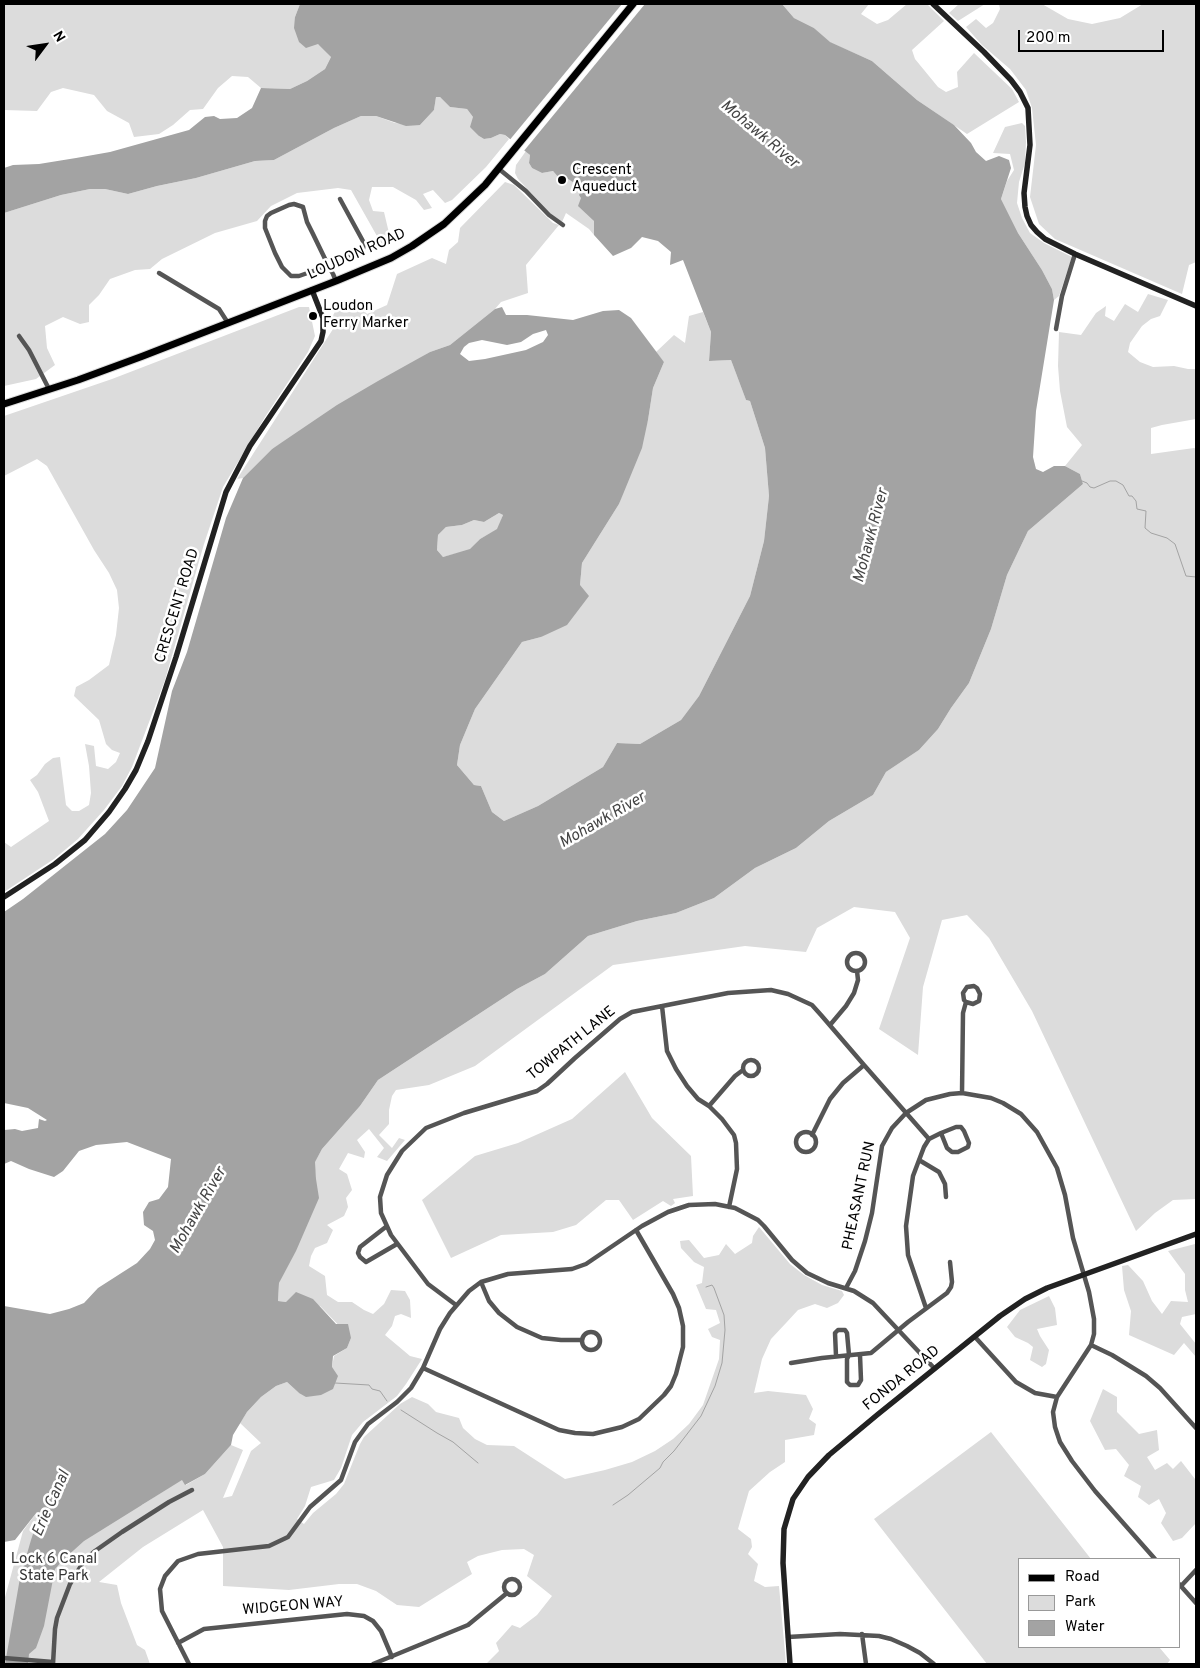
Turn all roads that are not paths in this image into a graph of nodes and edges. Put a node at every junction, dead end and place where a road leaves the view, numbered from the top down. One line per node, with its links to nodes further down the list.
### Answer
1 (633, 4): 3 (main road, LOUDON ROAD)
2 (933, 4): 6 (street)
3 (499, 169): 5 (street); 9 (main road, LOUDON ROAD)
4 (340, 199): 7 (street)
5 (563, 225)
6 (1075, 254): 11 (street); 13 (street)
7 (328, 265): 7 (street); 9 (street)
8 (159, 273): 12 (street)
9 (336, 281): 10 (main road, LOUDON ROAD)
10 (312, 290): 12 (main road, LOUDON ROAD); 17 (street, CRESCENT ROAD)
11 (1196, 306)
12 (228, 323): 15 (main road, LOUDON ROAD)
13 (1056, 329)
14 (19, 336): 15 (street)
15 (49, 389): 16 (main road, LOUDON ROAD)
16 (4, 404)
17 (4, 898)
18 (857, 970): 18 (street); 21 (street)
19 (966, 1002): 19 (street); 24 (street)
20 (662, 1006): 21 (street, TOWPATH LANE); 25 (street); 33 (street, TOWPATH LANE)
21 (830, 1025): 22 (street, TOWPATH LANE)
22 (864, 1065): 26 (street, TOWPATH LANE); 28 (street)
23 (743, 1070): 25 (street)
24 (962, 1093): 26 (street, PHEASANT RUN); 38 (street, PHEASANT RUN)
25 (708, 1106): 32 (street)
26 (906, 1113): 29 (street, TOWPATH LANE); 40 (street, PHEASANT RUN)
27 (941, 1133): 27 (street); 29 (street)
28 (812, 1135): 28 (street)
29 (929, 1139): 30 (street)
30 (919, 1160): 31 (street); 42 (street)
31 (946, 1197)
32 (729, 1207): 34 (street); 40 (street)
33 (387, 1226): 36 (street, TOWPATH LANE); 36 (street)
34 (636, 1230): 39 (street); 51 (street)
35 (1196, 1234): 38 (street, FONDA ROAD)
36 (397, 1244): 41 (street, TOWPATH LANE)
37 (950, 1262): 42 (street)
38 (1083, 1275): 44 (street, FONDA ROAD); 46 (street, PHEASANT RUN)
39 (481, 1282): 41 (street); 45 (street)
40 (846, 1288): 43 (street)
41 (456, 1305): 51 (street)
42 (926, 1308): 43 (street)
43 (900, 1330): 48 (street); 52 (street)
44 (975, 1336): 52 (street, FONDA ROAD); 53 (street)
45 (582, 1340): 45 (street)
46 (1091, 1345): 53 (street); 54 (street)
47 (849, 1355): 48 (street); 48 (street); 49 (street); 49 (street)
48 (860, 1355)
49 (836, 1356): 50 (street)
50 (791, 1363)
51 (422, 1368): 63 (street)
52 (934, 1368): 62 (street, FONDA ROAD)
53 (1057, 1397): 56 (street)
54 (1196, 1428)
55 (192, 1490): 66 (street)
56 (1154, 1558)
57 (1196, 1570): 58 (street)
58 (1180, 1585): 60 (street)
59 (507, 1593): 64 (street)
60 (1196, 1603)
61 (862, 1634): 62 (street); 70 (street); 71 (street)
62 (788, 1637): 69 (street, FONDA ROAD)
63 (178, 1643): 64 (street, WIDGEON WAY); 67 (street)
64 (392, 1657): 68 (street)
65 (4, 1658): 66 (street)
66 (53, 1663)
67 (189, 1664)
68 (373, 1664)
69 (790, 1664)
70 (866, 1664)
71 (934, 1664)

